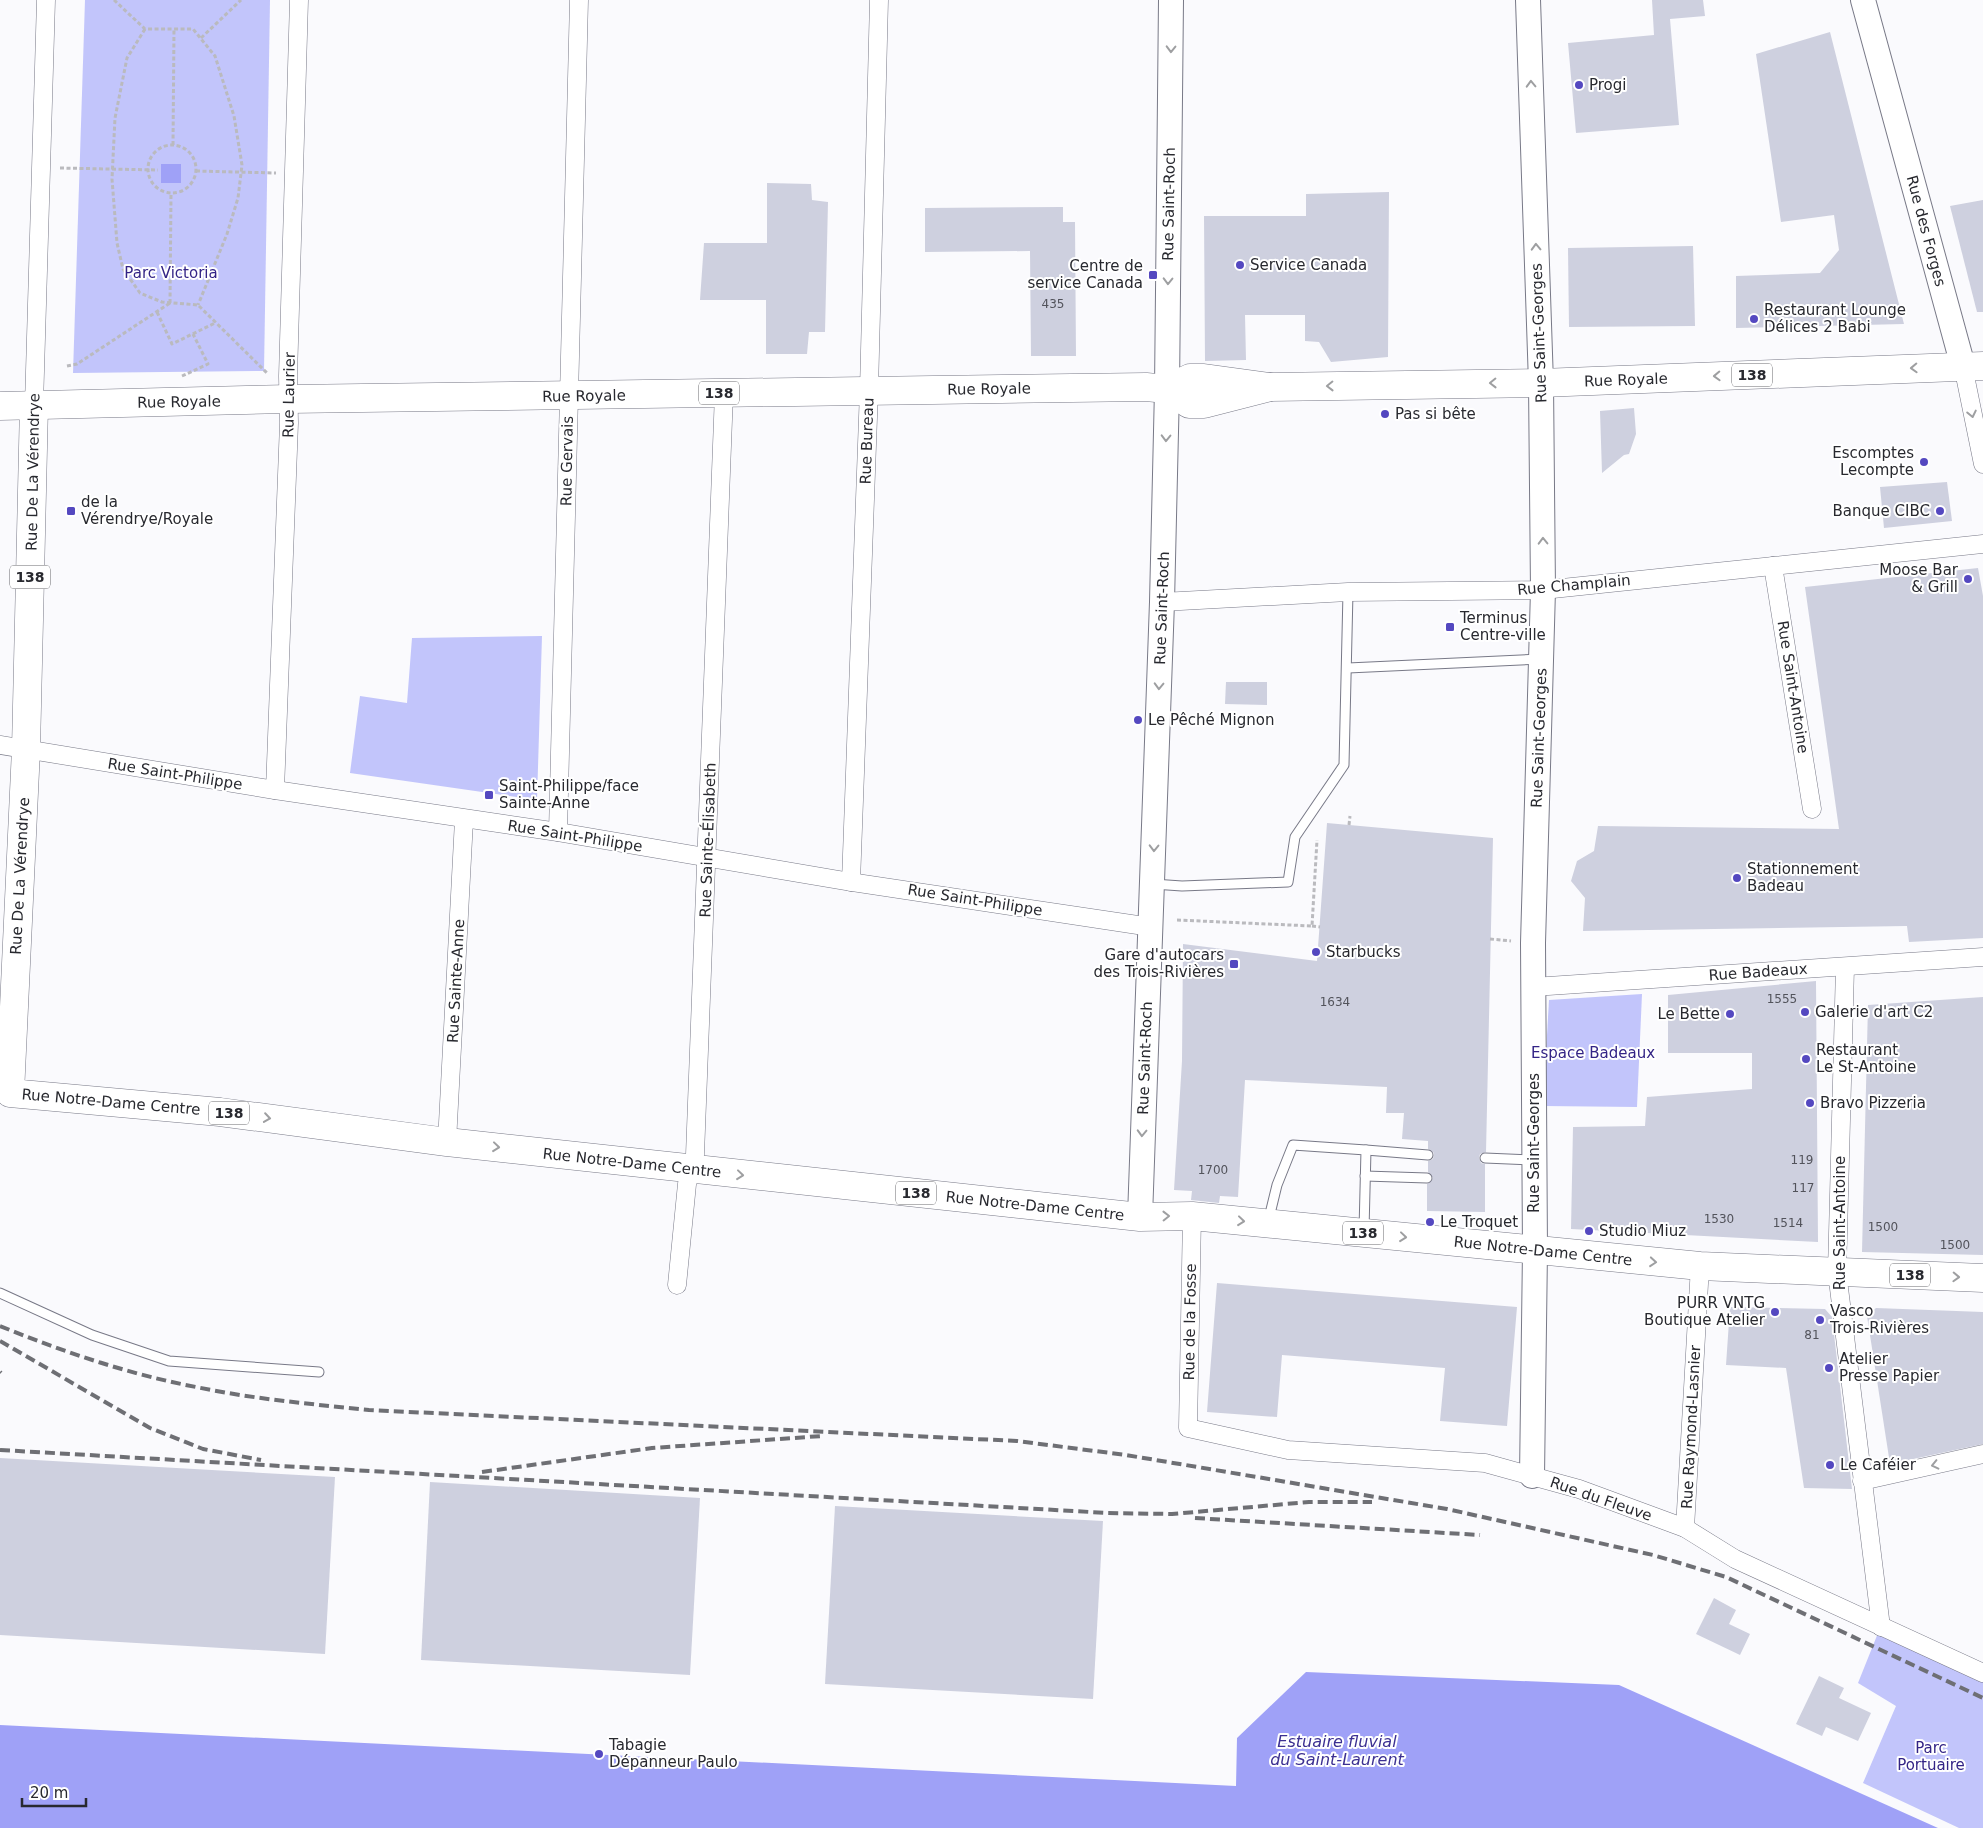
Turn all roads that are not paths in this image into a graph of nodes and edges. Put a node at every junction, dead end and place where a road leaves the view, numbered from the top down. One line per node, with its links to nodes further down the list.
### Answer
1 (46, 0): 15 (street, Rue De La Vérendrye)
2 (299, 0): 14 (street, Rue Laurier)
3 (580, 0): 13 (street, Rue Gervais)
4 (879, 0): 11 (street, Rue Bureau)
5 (1171, 0): 10 (street, Rue Saint-Roch, one-way to 10)
6 (1528, 0): 9 (street, Rue Saint-Georges, one-way to 6)
7 (1863, 0): 8 (street, Rue des Forges)
8 (1973, 366): 9 (main road, Rue Royale / 138, one-way to 9); 17 (street, Rue des Forges, one-way to 17)
9 (1541, 383): 10 (main road, Rue Royale / 138, one-way to 10); 20 (street, Rue Saint-Georges, one-way to 9)
10 (1168, 389): 11 (main road, Rue Royale / 138); 22 (street, Rue Saint-Roch, one-way to 22)
11 (869, 390): 12 (main road, Rue Royale / 138); 31 (street, Rue Bureau)
12 (724, 393): 13 (main road, Rue Royale / 138); 30 (street, Rue Sainte-Élisabeth)
13 (569, 396): 14 (main road, Rue Royale / 138); 29 (street, Rue Gervais)
14 (289, 399): 15 (main road, Rue Royale / 138); 26 (street, Rue Laurier)
15 (34, 405): 16 (main road, Rue Royale / 138); 25 (main road, Rue De La Vérendrye / 138)
16 (0, 406)
17 (1983, 464)
18 (1983, 544): 19 (street, Rue Champlain)
19 (1773, 566): 20 (street, Rue Champlain); 27 (street, Rue Saint-Antoine)
20 (1543, 590): 21 (street, Rue Champlain); 23 (street, Rue Saint-Georges)
21 (1348, 592): 22 (street, Rue Champlain); 24 (lane)
22 (1162, 602): 32 (street, Rue Saint-Roch, one-way to 32)
23 (1541, 659): 24 (lane); 36 (street, Rue Saint-Georges)
24 (1348, 668): 32 (lane)
25 (13, 747): 26 (street, Rue Saint-Philippe); 37 (main road, Rue De La Vérendrye / 138)
26 (275, 790): 28 (street, Rue Saint-Philippe)
27 (1812, 809)
28 (464, 820): 29 (street, Rue Saint-Philippe); 38 (street, Rue Sainte-Anne)
29 (558, 832): 30 (street, Rue Saint-Philippe)
30 (708, 858): 31 (street, Rue Saint-Philippe); 43 (street, Rue Sainte-Élisabeth)
31 (851, 882): 33 (street, Rue Saint-Philippe)
32 (1153, 884): 33 (street, Rue Saint-Roch)
33 (1151, 927): 47 (street, Rue Saint-Roch, one-way to 47)
34 (1983, 957): 35 (street, Rue Badeaux)
35 (1845, 967): 36 (street, Rue Badeaux); 52 (street, Rue Saint-Antoine)
36 (1533, 987): 42 (street, Rue Saint-Georges)
37 (5, 1093): 38 (main road, Rue Notre-Dame Centre / 138, one-way to 38)
38 (447, 1142): 43 (main road, Rue Notre-Dame Centre, one-way to 43)
39 (1366, 1150): 40 (lane); 44 (lane); 48 (lane)
40 (1428, 1155)
41 (1486, 1158): 42 (lane)
42 (1534, 1160): 50 (street, Rue Saint-Georges)
43 (692, 1170): 47 (main road, Rue Notre-Dame Centre / 138, one-way to 47); 54 (street, Rue Sainte-Élisabeth)
44 (1365, 1176): 45 (lane); 49 (lane)
45 (1428, 1178)
46 (1192, 1216): 47 (main road, Rue Notre-Dame Centre / 138, one-way to 46); 48 (main road, Rue Notre-Dame Centre / 138, one-way to 48); 57 (street, Rue de la Fosse)
47 (1140, 1217)
48 (1268, 1223): 49 (main road, Rue Notre-Dame Centre / 138)
49 (1364, 1233): 50 (main road, Rue Notre-Dame Centre / 138, one-way to 50)
50 (1535, 1250): 51 (main road, Rue Notre-Dame Centre / 138, one-way to 51); 59 (street, Rue Saint-Georges)
51 (1700, 1266): 52 (main road, Rue Notre-Dame Centre / 138); 61 (street, Rue Raymond-Lasnier)
52 (1837, 1272): 53 (main road, Rue Notre-Dame Centre / 138, one-way to 53); 60 (street, Rue Saint-Antoine)
53 (1983, 1278)
54 (677, 1285)
55 (0, 1293): 56 (lane)
56 (318, 1372)
57 (1188, 1428): 59 (street, Rue du Fleuve)
58 (1983, 1454): 60 (street, one-way to 60)
59 (1532, 1476): 61 (street, Rue du Fleuve)
60 (1862, 1481): 62 (street, Rue Saint-Antoine)
61 (1685, 1528): 62 (street, Rue du Fleuve)
62 (1881, 1627): 63 (street, Rue du Fleuve)
63 (1983, 1673)

